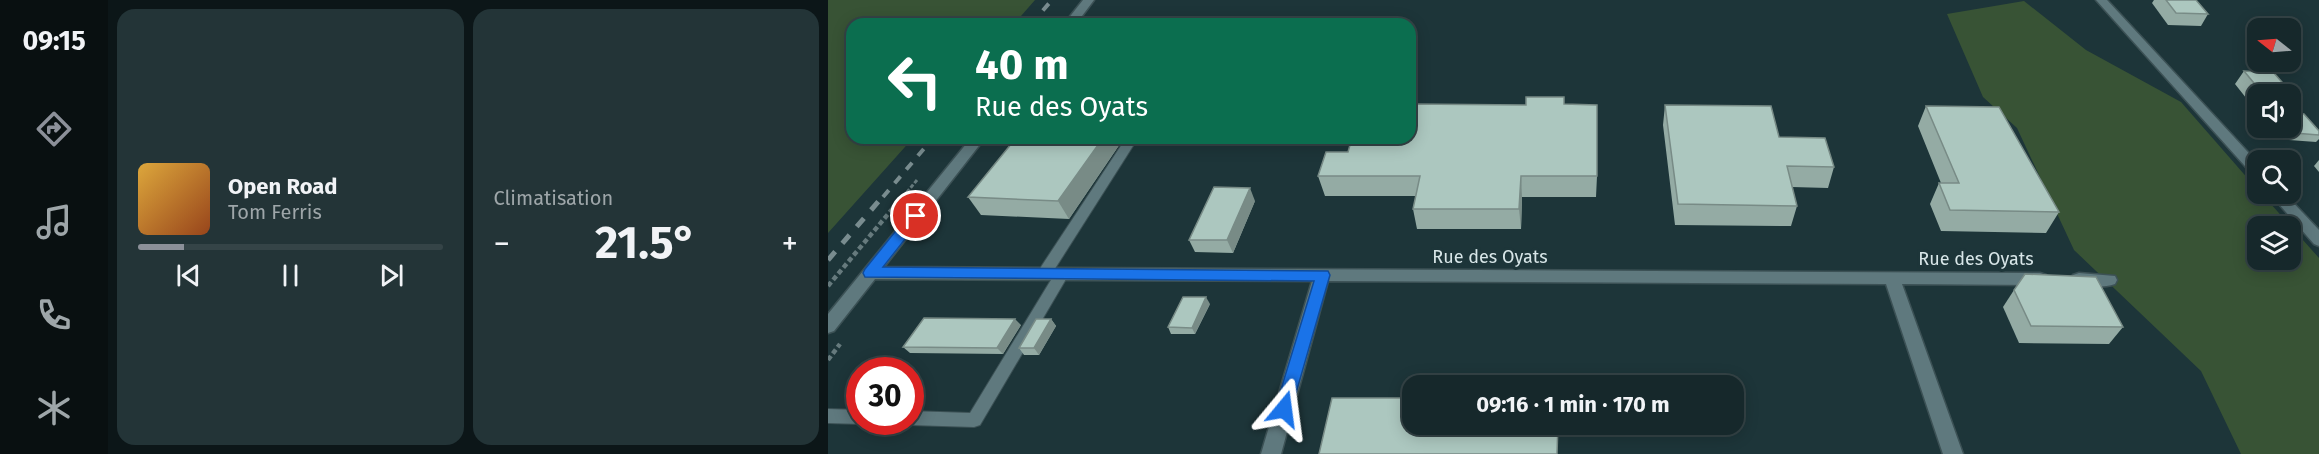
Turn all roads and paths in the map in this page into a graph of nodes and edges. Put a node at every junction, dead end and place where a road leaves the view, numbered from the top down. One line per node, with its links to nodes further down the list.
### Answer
1 (1089, 0): 3 (street)
2 (2101, 0): 6 (street)
3 (1075, 18)
4 (973, 144): 10 (street)
5 (1128, 144): 11 (lane)
6 (2247, 160)
7 (923, 172): 16 (path)
8 (2286, 204): 9 (street)
9 (2319, 240)
10 (870, 273): 11 (street, Rue des Oyats); 17 (street)
11 (1044, 274): 12 (street, Rue des Oyats)
12 (1062, 274): 13 (street, Rue des Oyats); 20 (lane)
13 (1322, 275): 14 (street, Rue des Oyats); 21 (street)
14 (1892, 278): 15 (street, Rue des Oyats); 22 (street)
15 (2109, 280)
16 (828, 286)
17 (828, 326)
18 (828, 416): 19 (lane)
19 (846, 417)
20 (924, 418)
21 (1271, 454)
22 (1953, 454)

